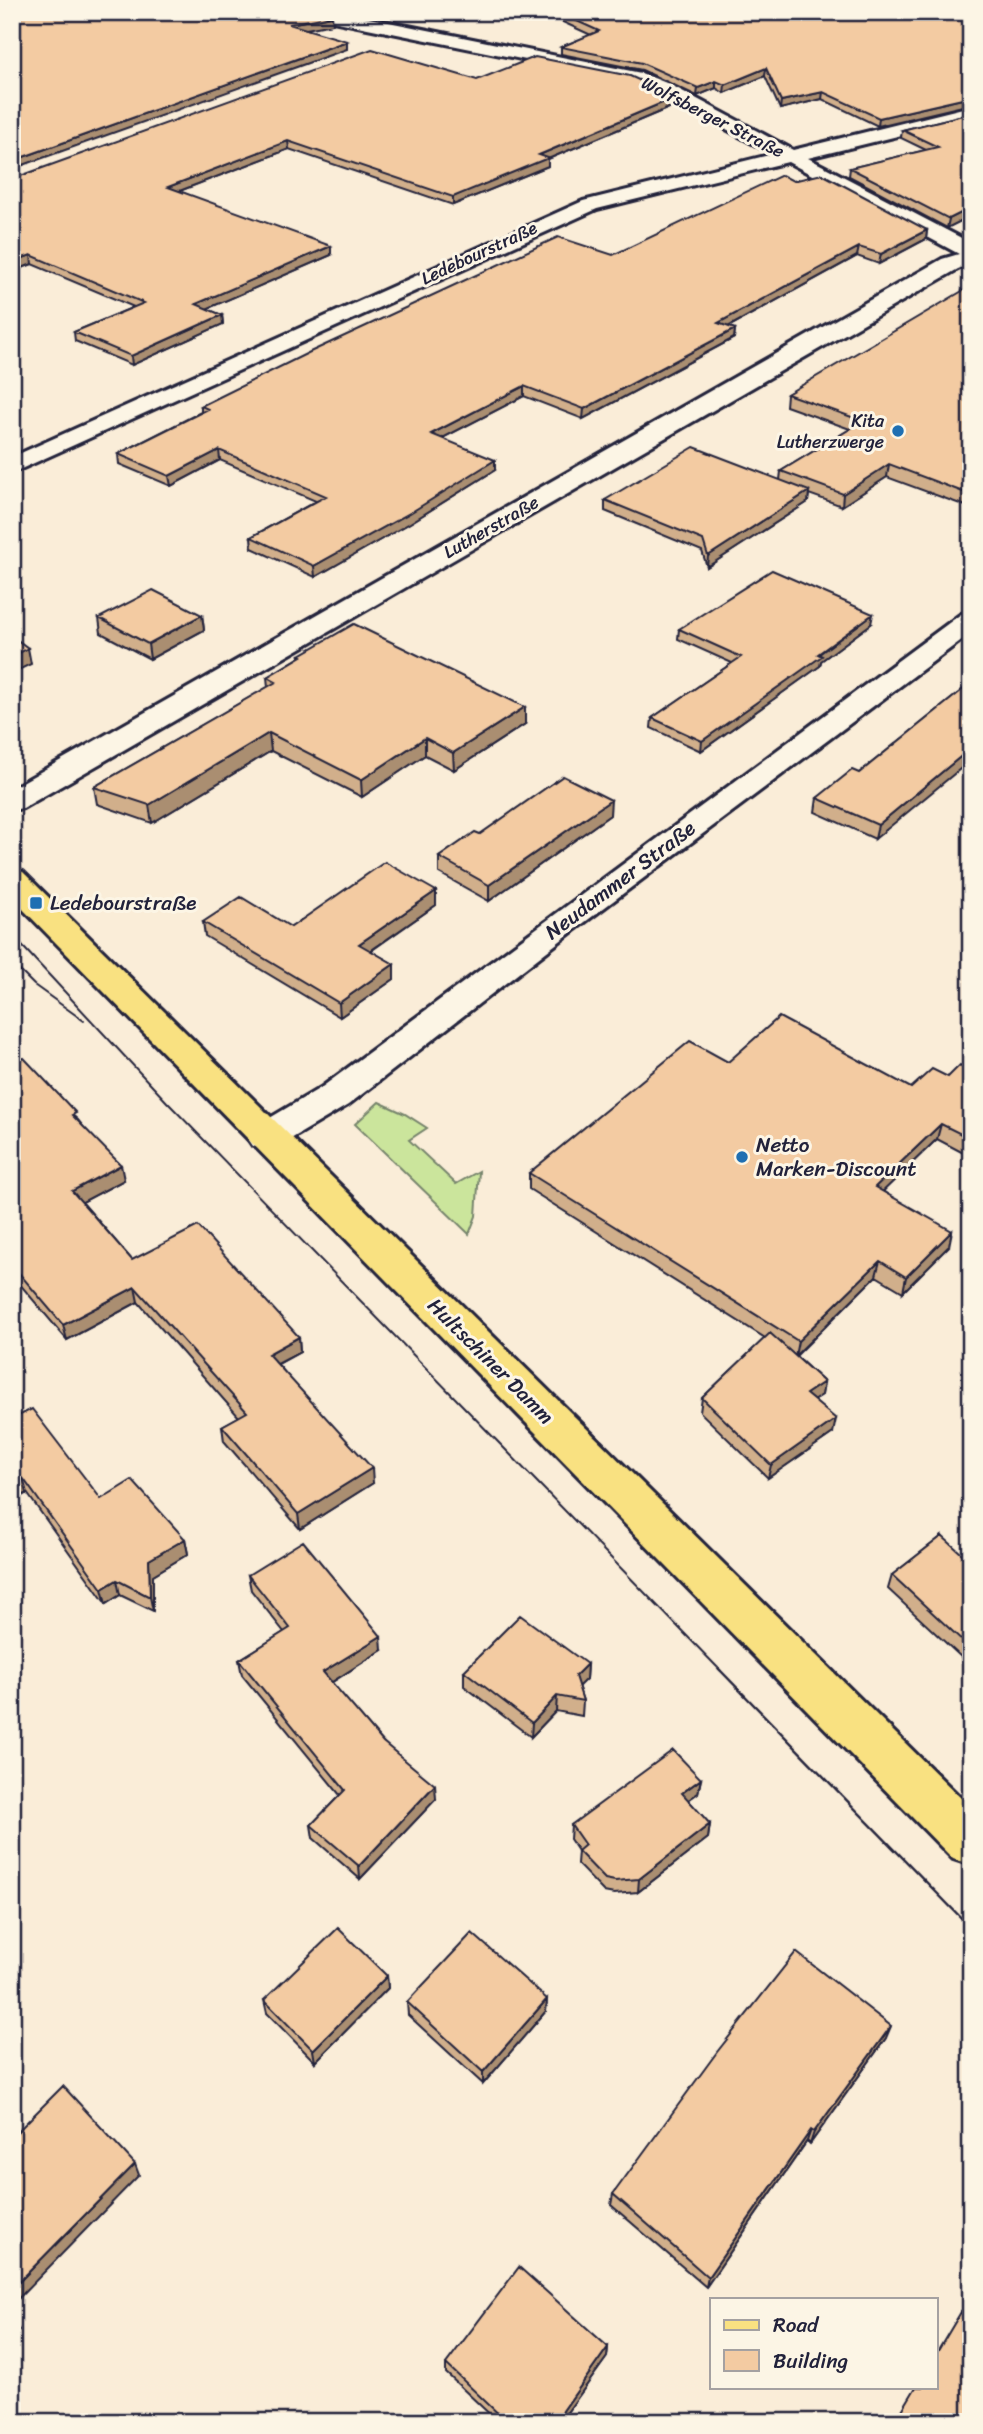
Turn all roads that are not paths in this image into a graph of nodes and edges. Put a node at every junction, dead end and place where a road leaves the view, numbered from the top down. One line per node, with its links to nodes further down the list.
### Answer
1 (313, 12): 3 (street, Wolfsberger Straße)
2 (444, 18): 3 (street)
3 (414, 32): 4 (street); 6 (street, Wolfsberger Straße)
4 (382, 46)
5 (971, 112): 6 (street, Ledebourstraße)
6 (790, 156): 7 (street, Wolfsberger Straße); 9 (street, Ledebourstraße)
7 (971, 251)
8 (971, 257): 11 (street, Lutherstraße)
9 (12, 466)
10 (971, 620): 13 (street, Neudammer Straße)
11 (12, 801)
12 (12, 879): 13 (main road, Hultschiner Damm)
13 (266, 1137): 14 (main road, Hultschiner Damm)
14 (971, 1842)

